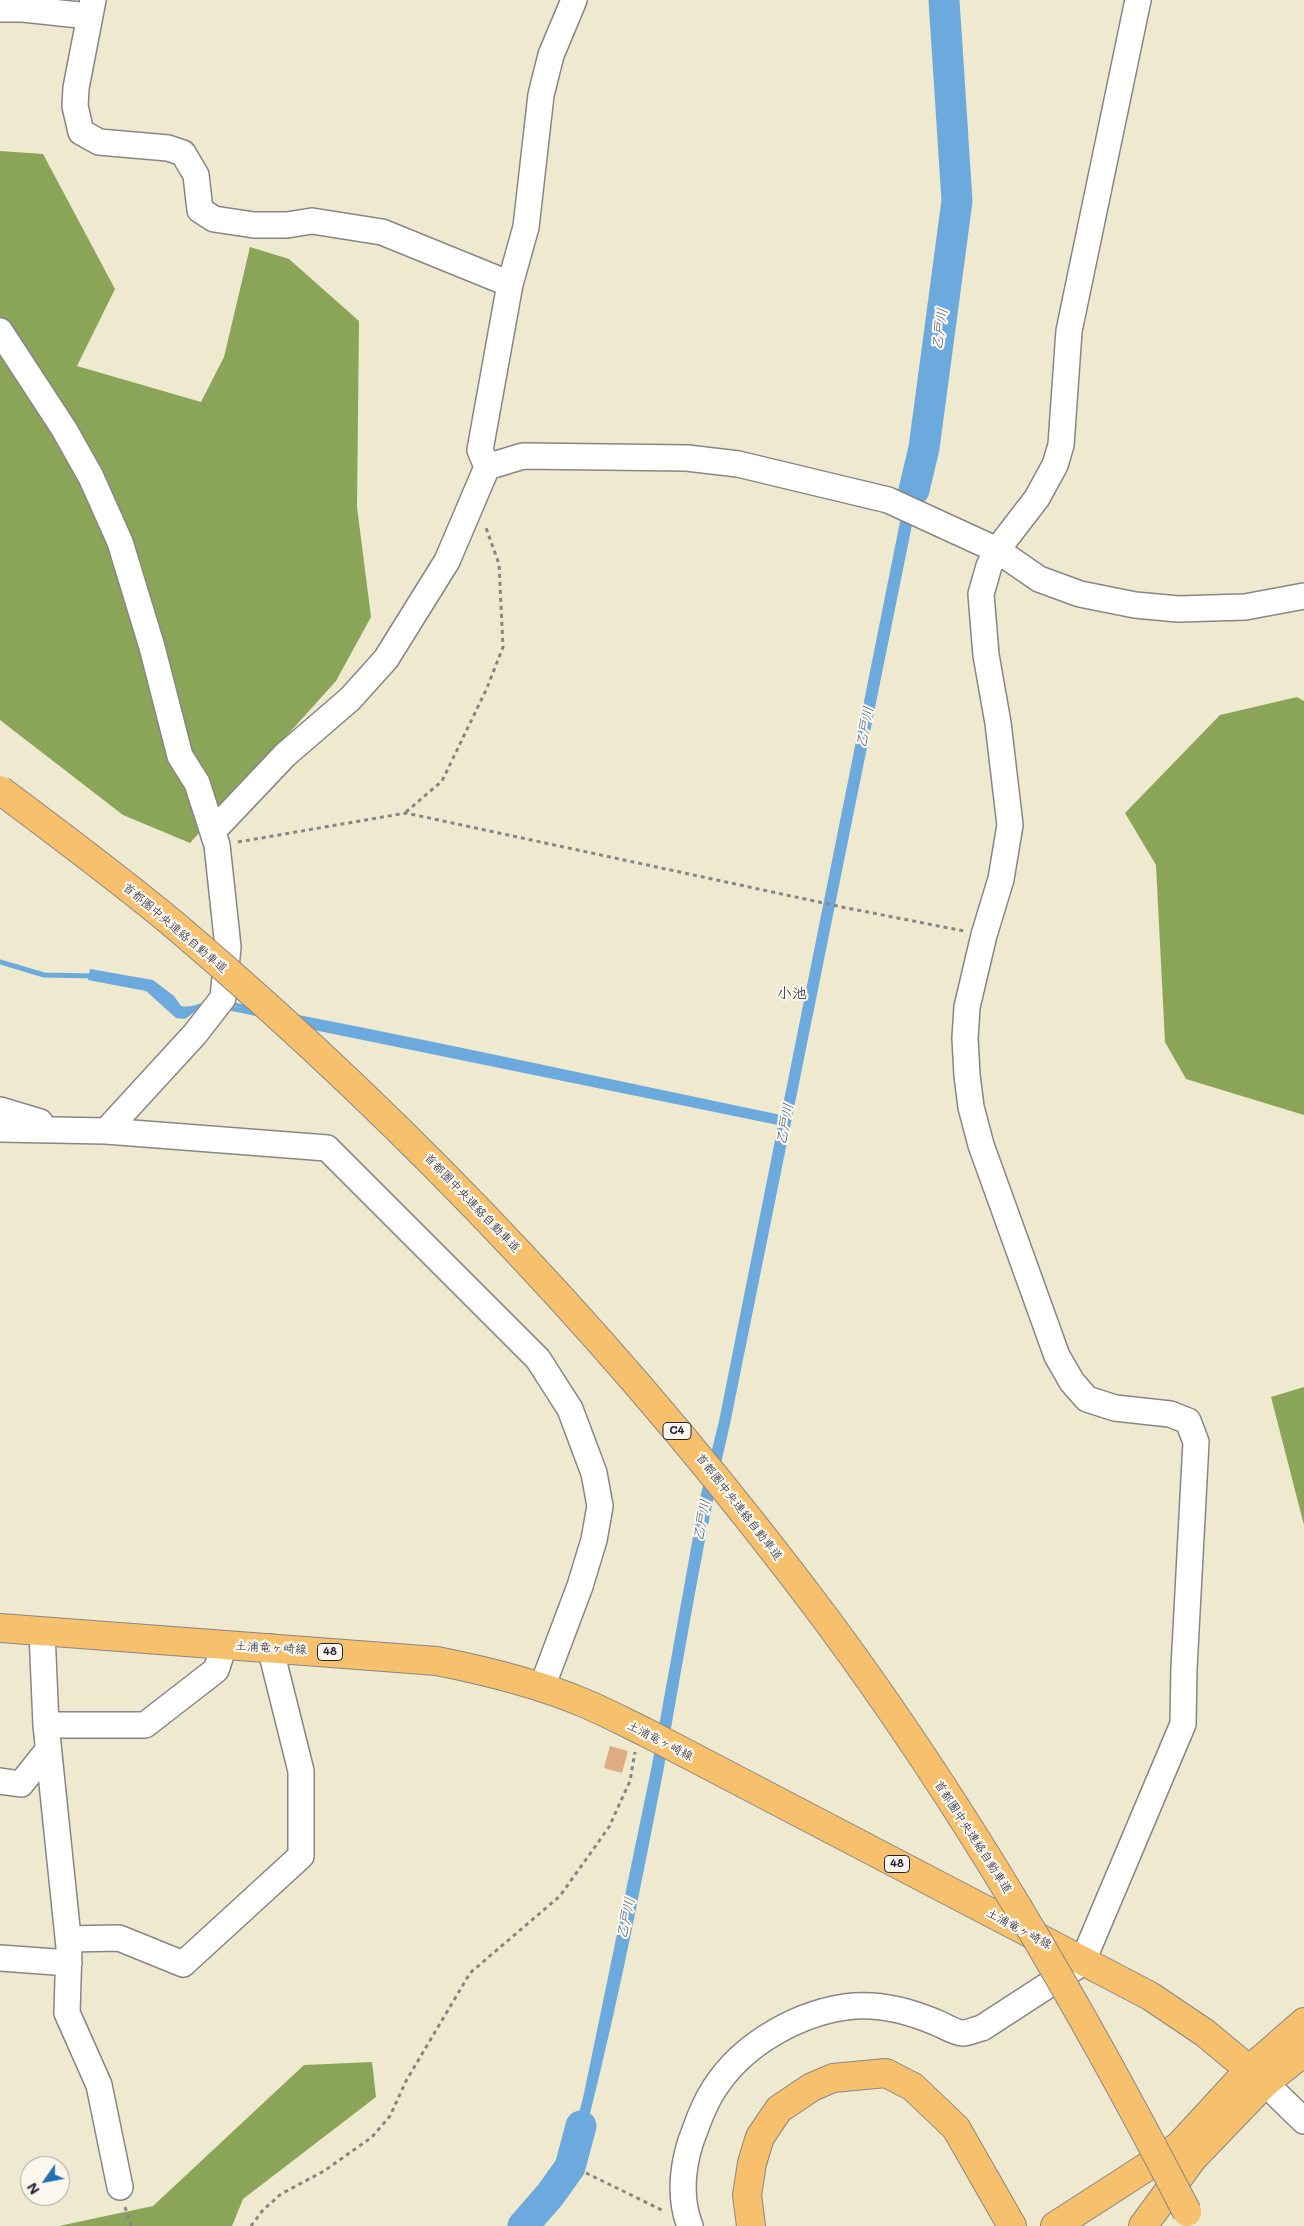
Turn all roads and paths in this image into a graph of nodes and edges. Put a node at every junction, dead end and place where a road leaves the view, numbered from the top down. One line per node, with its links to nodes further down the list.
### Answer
1 (574, 0): 5 (street)
2 (1138, 0): 9 (street)
3 (91, 8): 4 (street); 5 (street)
4 (0, 9)
5 (510, 284): 7 (street)
6 (0, 331): 13 (street)
7 (487, 467): 8 (street); 9 (street)
8 (475, 496): 12 (path); 13 (street)
9 (997, 550): 10 (street); 14 (street)
10 (1304, 596)
11 (0, 790): 37 (main road, 首都圏中央連絡自動車道 / C4, bridge)
12 (406, 813): 13 (path); 14 (path)
13 (215, 838): 18 (street)
14 (984, 935): 30 (street)
15 (0, 1110): 17 (street)
16 (0, 1129): 17 (street)
17 (66, 1130): 18 (street)
18 (106, 1131): 23 (street)
19 (0, 1628): 20 (main road, 土浦竜ヶ崎線 / 48)
20 (42, 1632): 21 (main road, 土浦竜ヶ崎線 / 48); 24 (street)
21 (224, 1646): 22 (main road, 土浦竜ヶ崎線 / 48); 24 (street)
22 (270, 1647): 23 (main road, 土浦竜ヶ崎線 / 48); 28 (street)
23 (542, 1687): 25 (main road, 土浦竜ヶ崎線 / 48)
24 (46, 1725): 26 (street)
25 (642, 1731): 30 (main road, 土浦竜ヶ崎線 / 48); 39 (path)
26 (48, 1750): 27 (street); 28 (street)
27 (0, 1781)
28 (68, 1951): 29 (street); 36 (street)
29 (0, 1958)
30 (1082, 1963): 33 (main road, 土浦竜ヶ崎線 / 48); 38 (street)
31 (1304, 2022): 33 (main road)
32 (1304, 2052): 33 (main road)
33 (1257, 2077): 34 (street); 42 (main road); 43 (main road)
34 (1304, 2121)
35 (586, 2173): 38 (path)
36 (120, 2187)
37 (1191, 2219)
38 (689, 2223)
39 (252, 2226)
40 (751, 2226): 41 (main road)
41 (1012, 2226)
42 (1055, 2226)
43 (1144, 2226)

